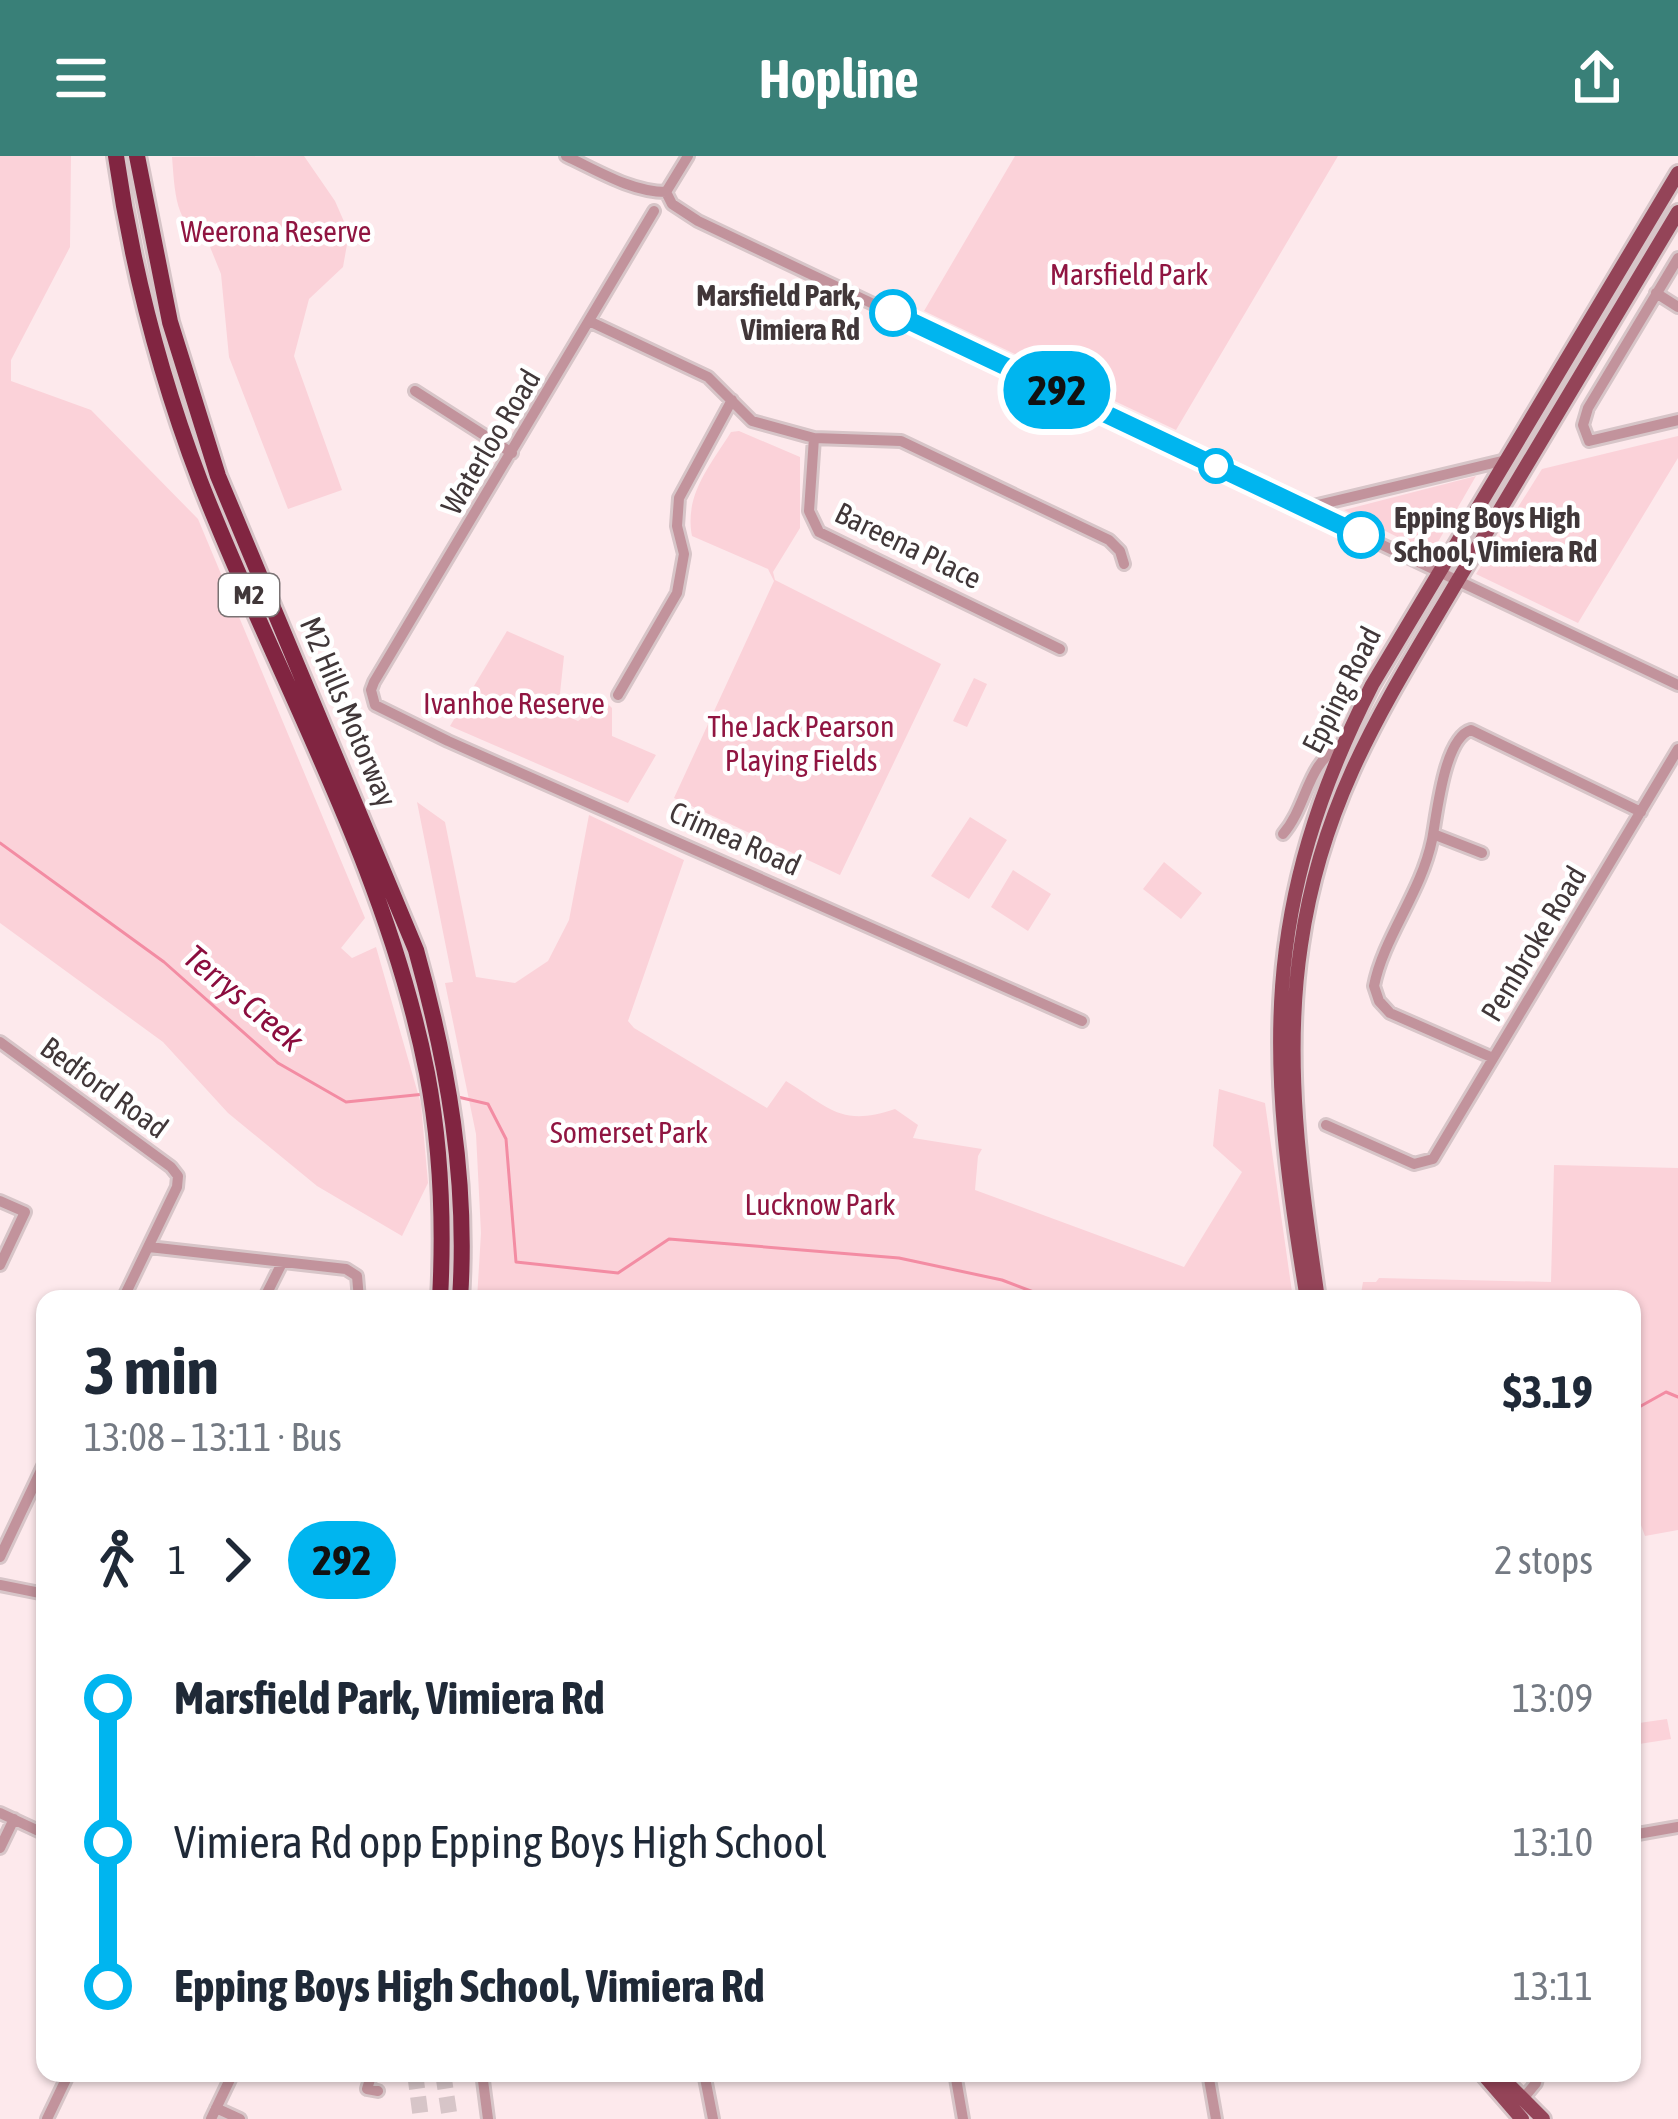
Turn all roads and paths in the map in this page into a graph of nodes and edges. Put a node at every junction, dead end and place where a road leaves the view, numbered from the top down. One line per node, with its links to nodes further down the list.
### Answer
1 (116, 156): 43 (highway, M2 Hills Motorway / M2)
2 (136, 156): 44 (highway, M2 Hills Motorway / M2)
3 (566, 156): 6 (street)
4 (688, 156): 6 (street, Waterloo Road)
5 (1678, 173): 17 (main road, Epping Road)
6 (661, 202): 11 (street, Waterloo Road); 18 (street)
7 (1678, 212): 21 (main road, Epping Road)
8 (1678, 258): 9 (street)
9 (1656, 293): 10 (street); 14 (street)
10 (1678, 307)
11 (591, 322): 13 (street); 16 (street, Waterloo Road)
12 (415, 391): 16 (street)
13 (732, 400): 15 (street); 24 (street)
14 (1678, 420)
15 (814, 438): 19 (street); 22 (street, Bareena Place)
16 (512, 453): 25 (street, Waterloo Road)
17 (1506, 460): 18 (street); 20 (main road, Epping Road)
18 (1304, 508): 20 (street)
19 (1124, 564)
20 (1437, 572): 21 (street); 26 (main road, Epping Road)
21 (1458, 581): 23 (street); 46 (main road, Epping Road)
22 (1060, 649)
23 (1678, 685)
24 (619, 695)
25 (372, 698): 32 (street, Crimea Road)
26 (1342, 745): 29 (street); 45 (main road, Epping Road)
27 (1678, 749): 28 (street, Pembroke Road)
28 (1641, 812): 30 (street); 34 (street, Pembroke Road)
29 (1282, 834)
30 (1433, 834): 31 (street); 34 (street)
31 (1482, 853)
32 (1082, 1021)
33 (0, 1042): 37 (street, Bedford Road)
34 (1493, 1058): 35 (street, Pembroke Road)
35 (1326, 1125)
36 (0, 1201): 39 (street)
37 (149, 1247): 38 (street); 40 (street)
38 (281, 1263): 41 (street); 42 (street)
39 (0, 1265)
40 (128, 1290)
41 (268, 1290)
42 (358, 1290)
43 (440, 1290)
44 (461, 1290)
45 (1305, 1290)
46 (1317, 1290)
47 (36, 1481): 48 (street)
48 (0, 1557)
49 (0, 1585): 50 (street)
50 (36, 1592)
51 (0, 1813): 52 (street)
52 (14, 1819): 54 (street); 56 (street)
53 (1678, 1827): 55 (street)
54 (36, 1830)
55 (1641, 1833)
56 (0, 1848)
57 (65, 2082): 68 (street)
58 (229, 2082): 67 (street)
59 (483, 2082): 70 (street)
60 (706, 2082): 71 (street)
61 (957, 2082): 72 (street)
62 (1210, 2082): 73 (street)
63 (1490, 2082): 74 (main road)
64 (1505, 2082): 66 (main road)
65 (1536, 2082): 66 (street)
66 (1522, 2100): 75 (main road)
67 (214, 2113): 69 (street)
68 (47, 2119)
69 (240, 2119)
70 (488, 2119)
71 (712, 2119)
72 (963, 2119)
73 (1216, 2119)
74 (1522, 2119)
75 (1543, 2119)

